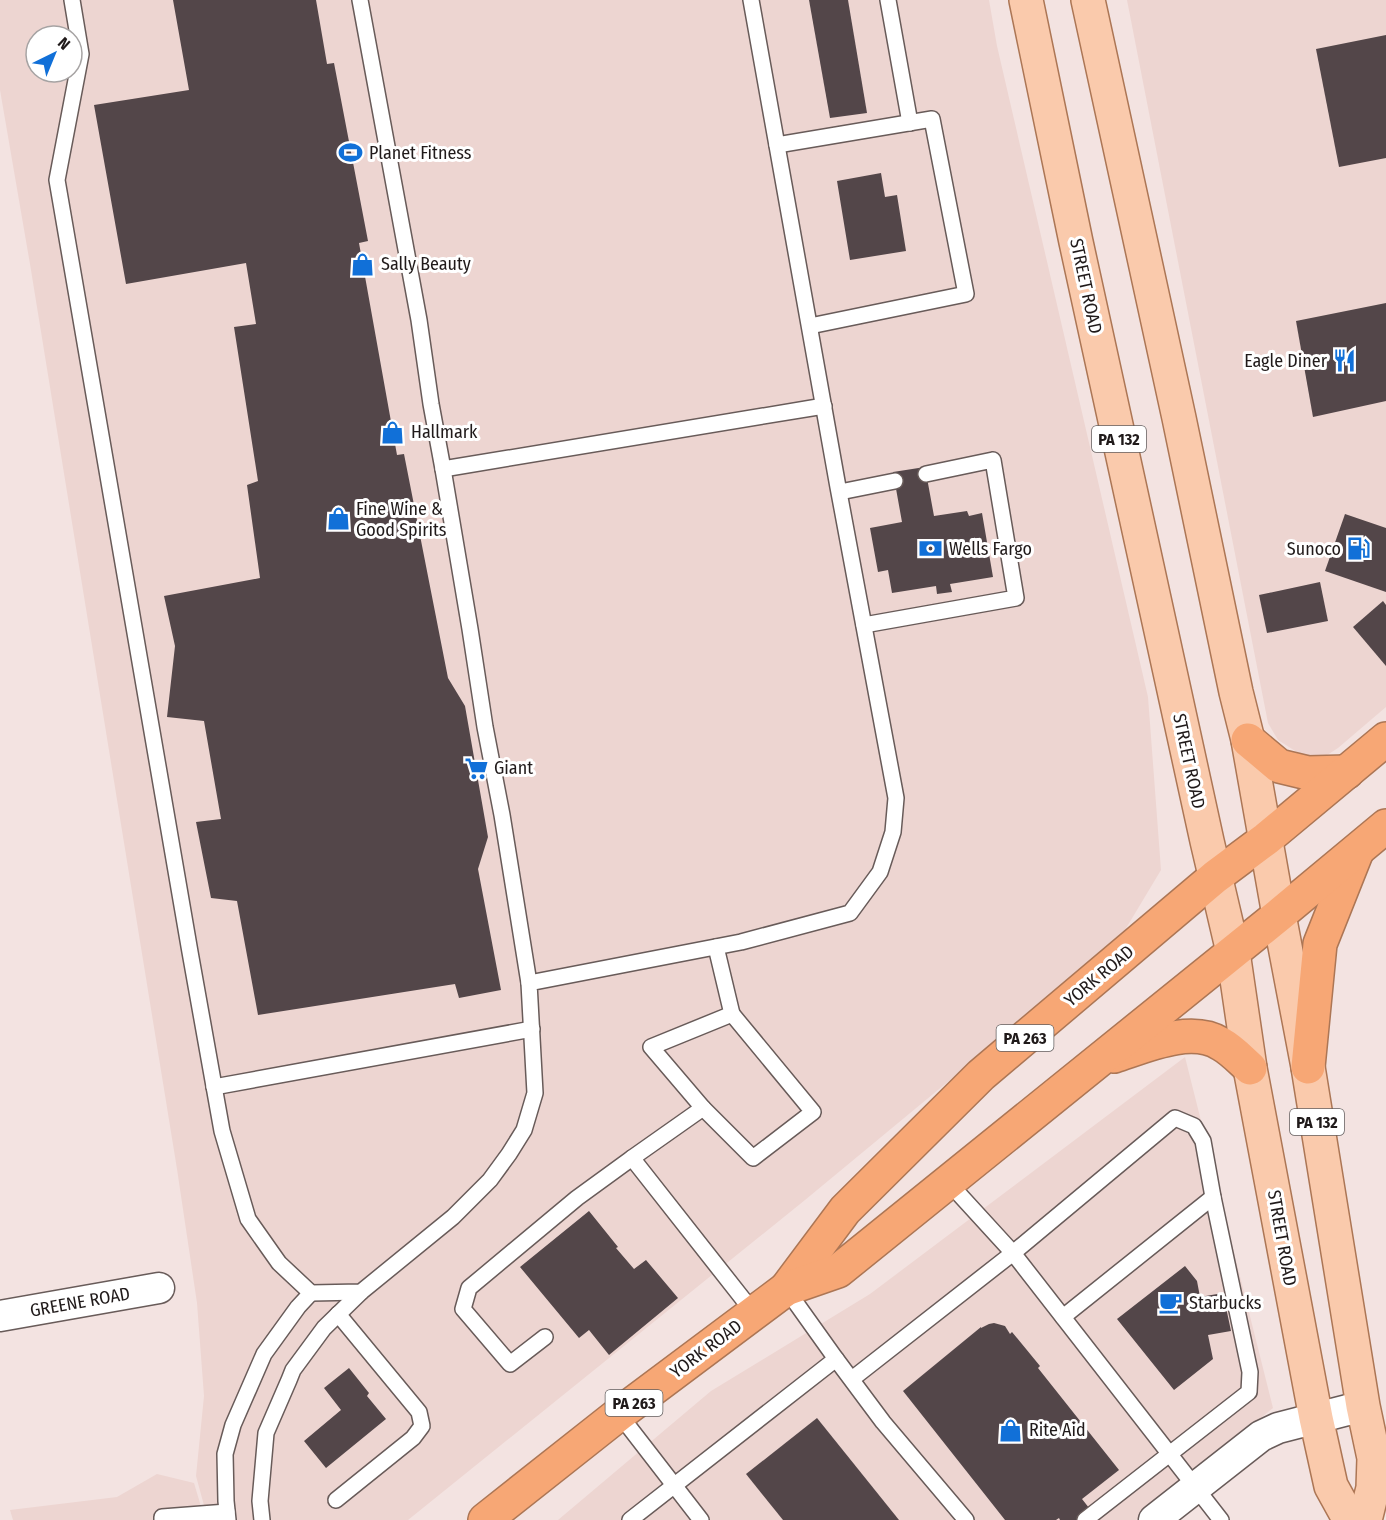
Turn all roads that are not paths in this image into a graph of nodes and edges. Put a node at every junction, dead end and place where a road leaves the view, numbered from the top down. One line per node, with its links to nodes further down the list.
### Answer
1 (72, 0): 32 (lane)
2 (360, 0): 11 (lane)
3 (751, 0): 8 (lane)
4 (888, 0): 7 (lane)
5 (1026, 0): 22 (main road, STREET ROAD / PA 132)
6 (1088, 0): 17 (main road, PA 132)
7 (909, 123): 8 (lane); 9 (lane)
8 (777, 145): 9 (lane)
9 (810, 326): 10 (lane)
10 (824, 406): 11 (lane); 14 (lane)
11 (442, 469): 26 (lane)
12 (927, 474): 15 (lane)
13 (895, 481): 14 (lane)
14 (840, 492): 15 (lane)
15 (864, 625): 24 (lane)
16 (1386, 739): 18 (highway, YORK ROAD / PA 263)
17 (1248, 740): 18 (highway); 20 (main road, PA 132)
18 (1347, 772): 20 (highway, YORK ROAD / PA 263)
19 (1386, 826): 21 (highway, YORK ROAD / PA 263)
20 (1266, 839): 22 (highway, YORK ROAD / PA 263); 23 (main road, PA 132)
21 (1359, 849): 23 (highway, YORK ROAD / PA 263); 30 (highway)
22 (1215, 878): 25 (main road, STREET ROAD / PA 132); 39 (highway, YORK ROAD / PA 263)
23 (1279, 915): 25 (highway, YORK ROAD / PA 263); 30 (main road, PA 132)
24 (716, 947): 26 (lane); 27 (lane)
25 (1233, 952): 29 (highway, YORK ROAD / PA 263); 31 (main road, STREET ROAD / PA 132)
26 (529, 983): 28 (lane)
27 (732, 1014): 33 (lane); 33 (lane)
28 (532, 1029): 32 (lane); 40 (lane)
29 (1098, 1061): 31 (highway); 35 (highway, YORK ROAD / PA 263)
30 (1308, 1067): 49 (main road, PA 132)
31 (1250, 1068): 51 (main road, STREET ROAD / PA 132)
32 (214, 1087): 41 (lane)
33 (703, 1108): 34 (lane)
34 (632, 1158): 42 (lane); 46 (lane)
35 (949, 1183): 37 (lane); 39 (highway, YORK ROAD / PA 263)
36 (1213, 1197): 37 (lane); 45 (lane); 52 (lane)
37 (1013, 1253): 45 (lane); 48 (lane)
38 (159, 1288): 44 (street, GREENE ROAD)
39 (786, 1289): 42 (highway, YORK ROAD / PA 263); 47 (lane)
40 (361, 1292): 41 (lane); 43 (lane)
41 (311, 1293): 56 (lane)
42 (754, 1313): 50 (highway, YORK ROAD / PA 263)
43 (338, 1314): 55 (lane); 58 (lane)
44 (0, 1316)
45 (1063, 1317): 52 (lane)
46 (545, 1337)
47 (836, 1359): 48 (lane); 53 (lane)
48 (852, 1379): 62 (lane)
49 (1363, 1406): 51 (street); 67 (main road, PA 132)
50 (619, 1414): 53 (lane); 59 (highway, YORK ROAD / PA 263)
51 (1316, 1418): 54 (street); 66 (main road, STREET ROAD / PA 132)
52 (1169, 1453): 54 (lane); 63 (lane)
53 (674, 1486): 60 (lane); 61 (lane)
54 (1196, 1487): 64 (street); 65 (lane)
55 (336, 1500)
56 (228, 1516): 57 (lane)
57 (162, 1520)
58 (262, 1520)
59 (485, 1520)
60 (630, 1520)
61 (701, 1520)
62 (966, 1520)
63 (1085, 1520)
64 (1154, 1520)
65 (1221, 1520)
66 (1351, 1520)
67 (1365, 1520)

